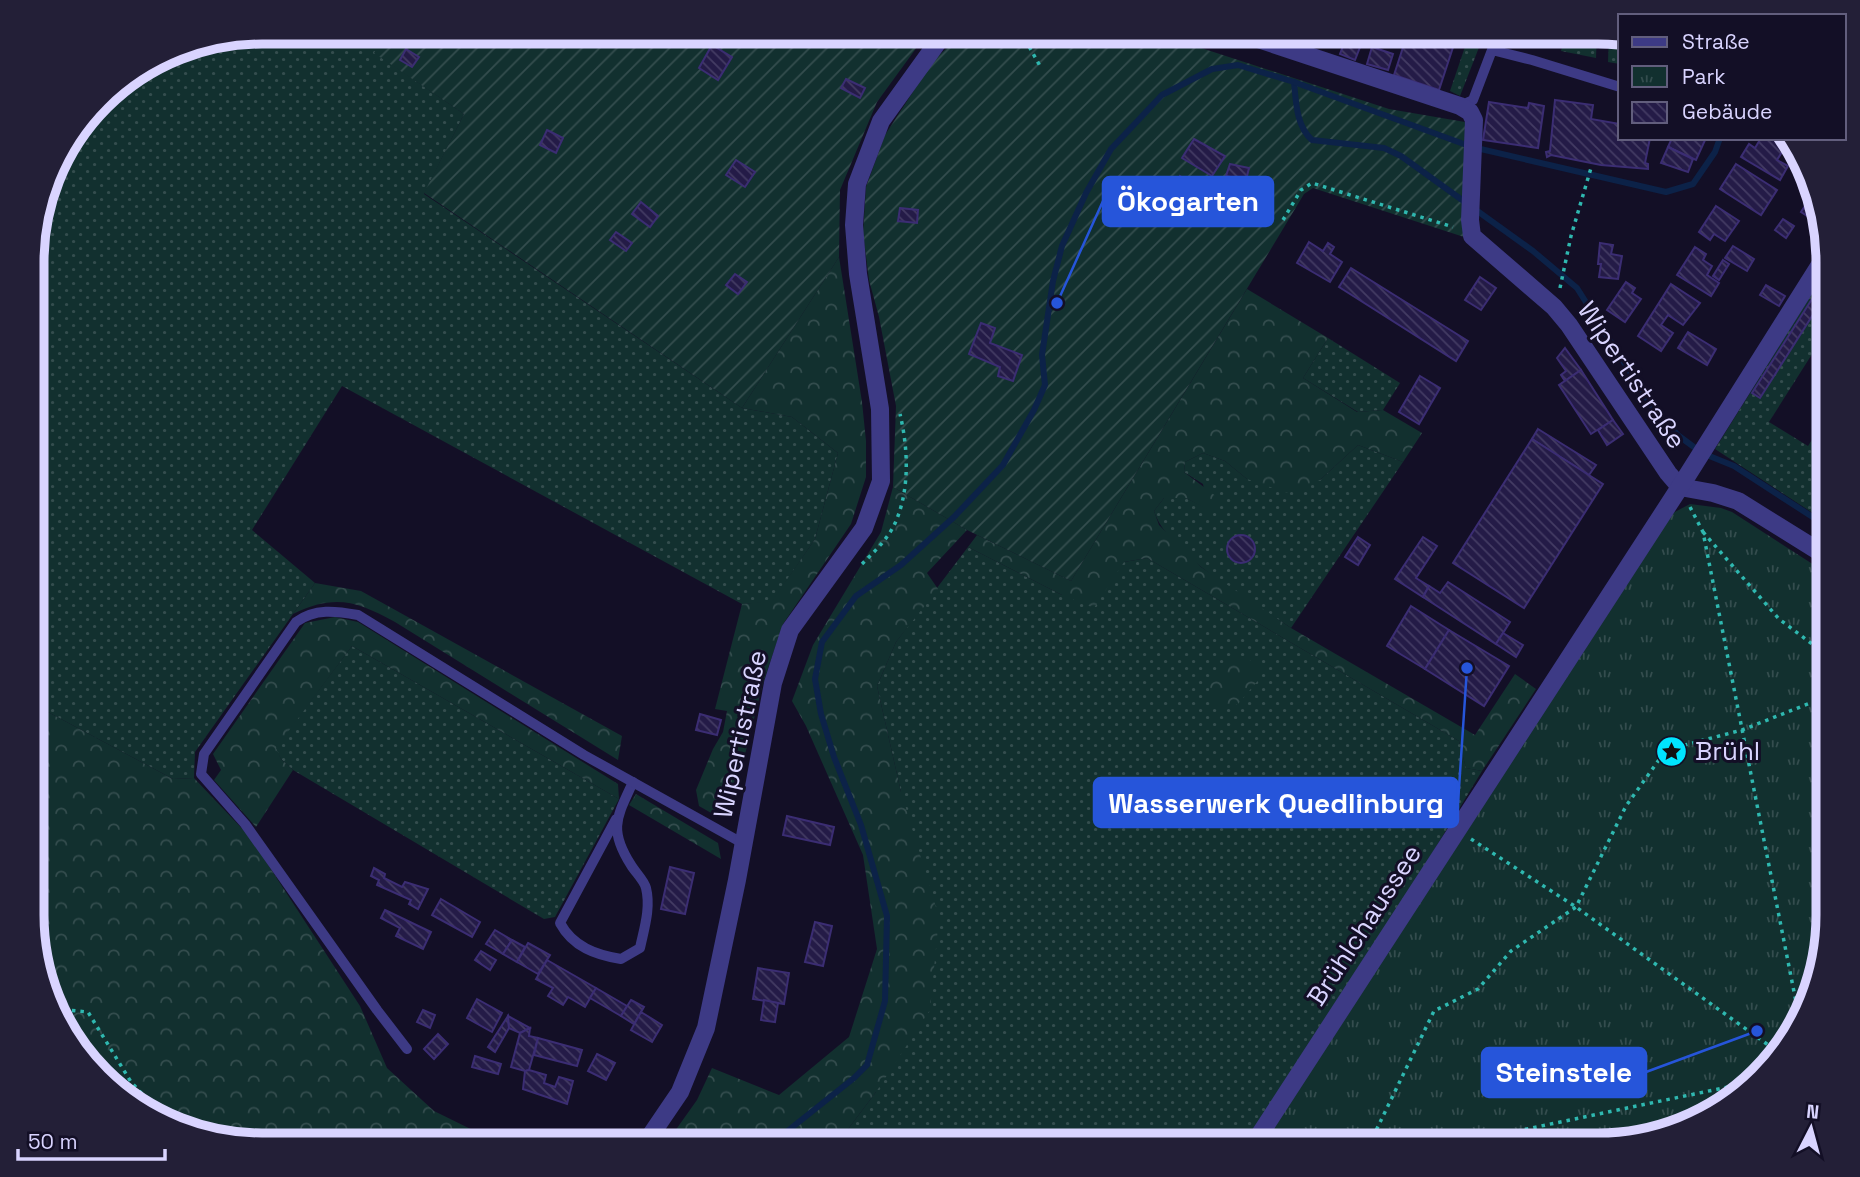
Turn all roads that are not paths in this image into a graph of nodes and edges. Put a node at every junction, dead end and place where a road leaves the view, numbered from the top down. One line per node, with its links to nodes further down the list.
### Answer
1 (936, 44): 10 (street, Wipertistraße)
2 (1273, 44): 4 (street)
3 (1618, 86): 4 (lane)
4 (1461, 106): 6 (street, Wipertistraße)
5 (1816, 271): 6 (street, Brühlchaussee)
6 (1679, 487): 7 (street); 13 (street, Brühlchaussee)
7 (1816, 550)
8 (633, 782): 9 (lane); 10 (lane); 11 (lane)
9 (616, 819): 9 (lane)
10 (744, 844): 12 (street, Wipertistraße)
11 (407, 1049)
12 (652, 1133)
13 (1261, 1133)

